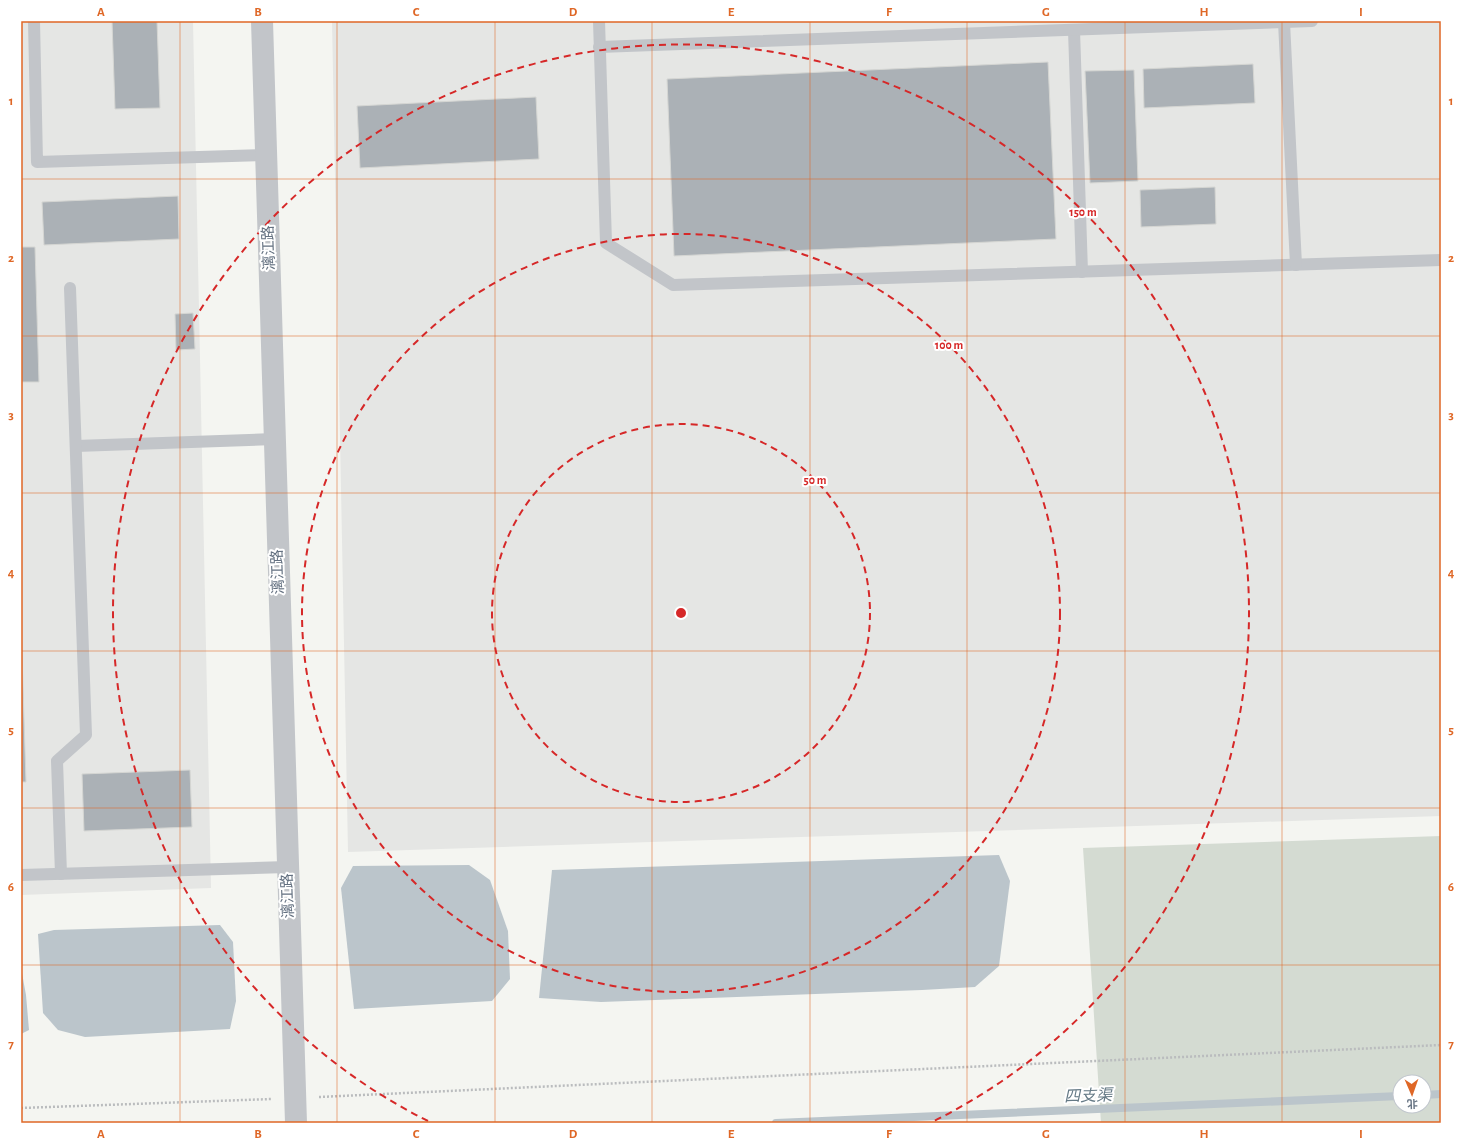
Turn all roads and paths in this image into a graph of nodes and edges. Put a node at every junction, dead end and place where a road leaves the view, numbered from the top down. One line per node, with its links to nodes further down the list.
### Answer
1 (34, 21): 8 (lane)
2 (262, 21): 8 (street, 漓江路)
3 (599, 21): 7 (lane)
4 (1312, 21): 5 (lane)
5 (1284, 22): 6 (lane); 10 (lane)
6 (1074, 30): 7 (lane); 11 (lane)
7 (600, 47): 11 (lane)
8 (266, 155): 13 (street, 漓江路)
9 (1441, 260): 10 (lane)
10 (1296, 265): 11 (lane)
11 (1082, 272)
12 (70, 288): 14 (lane)
13 (274, 439): 14 (lane); 15 (street, 漓江路)
14 (76, 446): 16 (lane)
15 (287, 867): 16 (lane); 19 (street, 漓江路)
16 (61, 874): 17 (lane)
17 (21, 875)
18 (1441, 1045): 19 (path)
19 (295, 1098): 20 (path); 21 (street, 漓江路)
20 (21, 1108)
21 (296, 1123)

